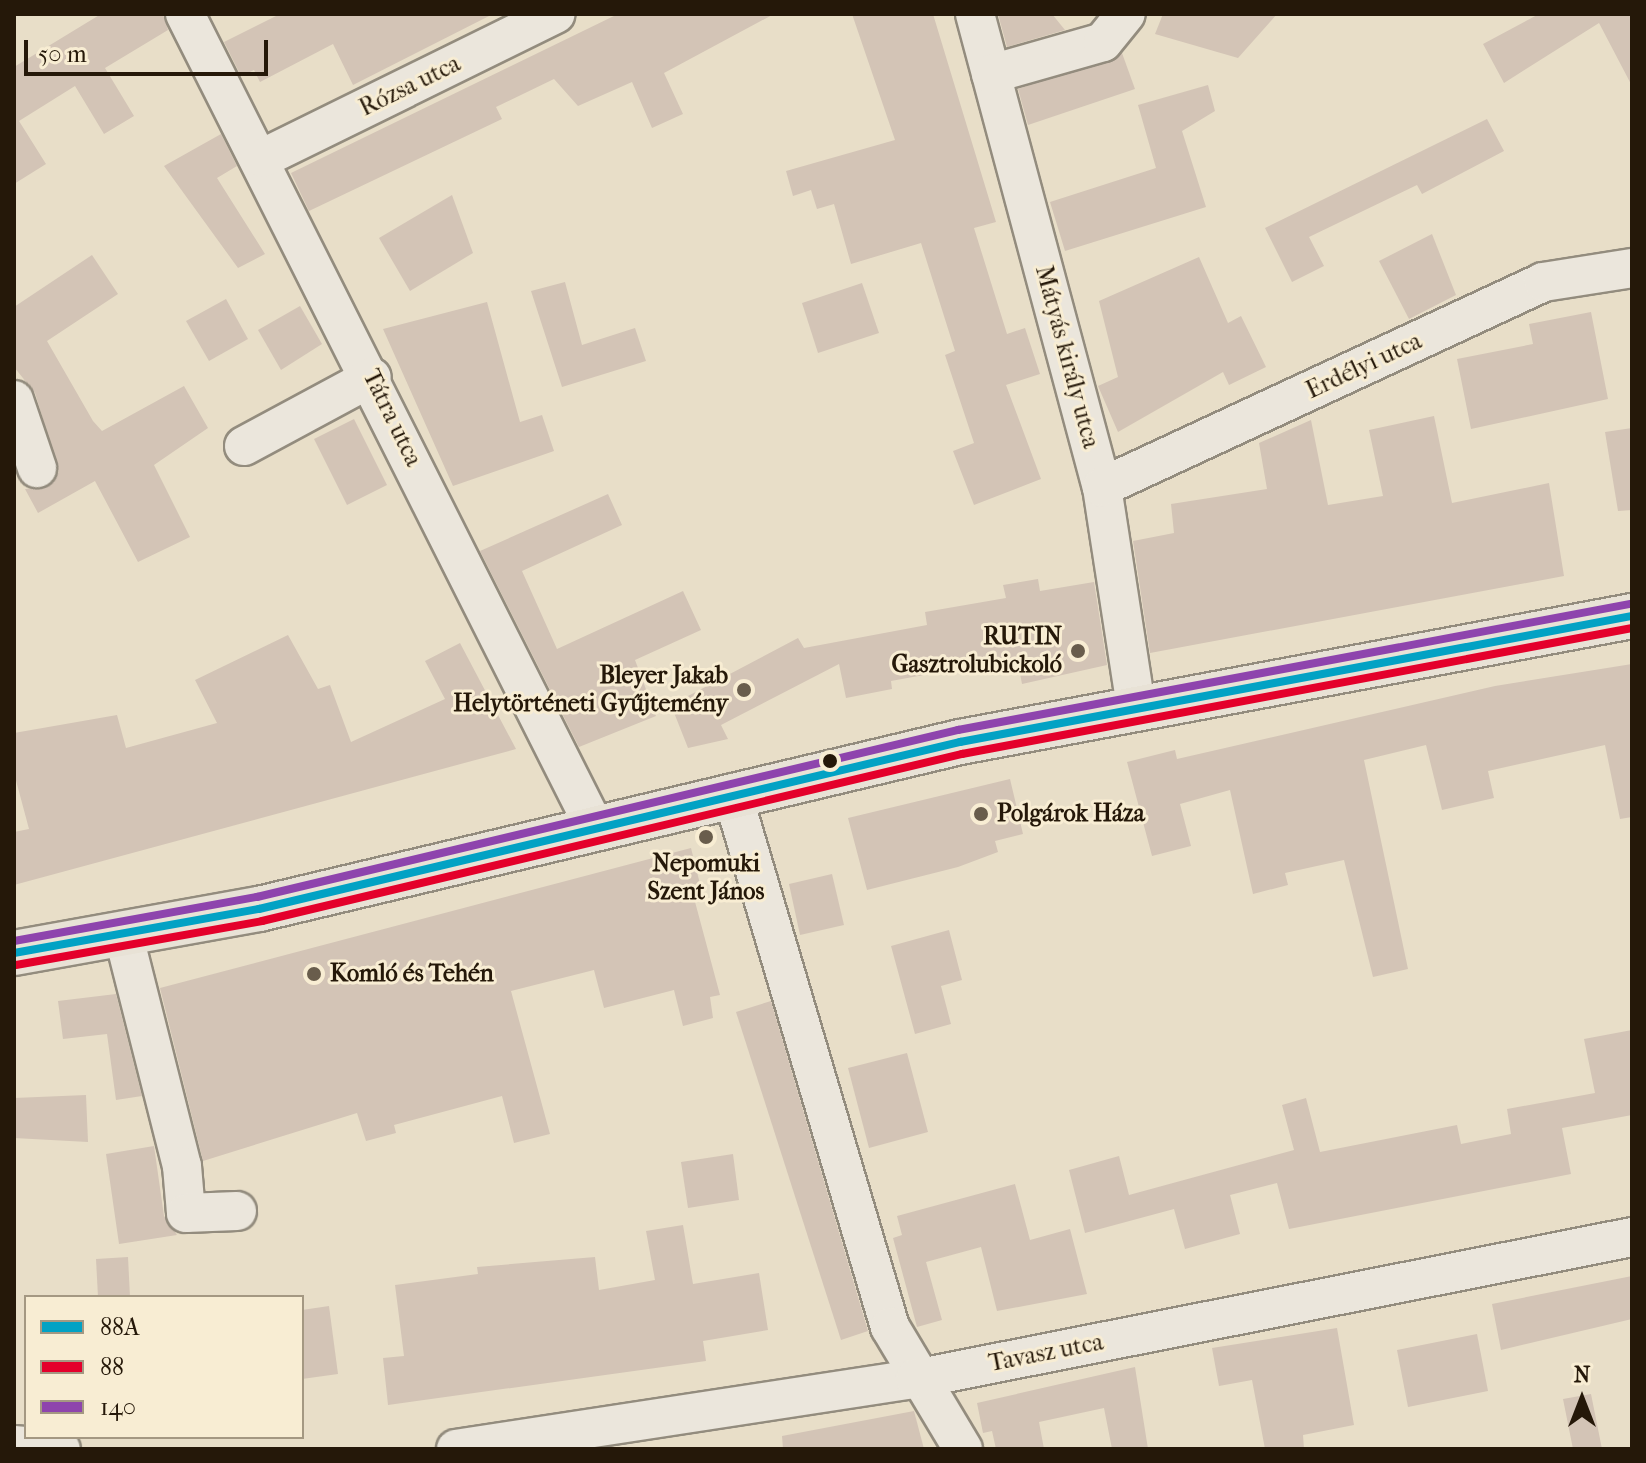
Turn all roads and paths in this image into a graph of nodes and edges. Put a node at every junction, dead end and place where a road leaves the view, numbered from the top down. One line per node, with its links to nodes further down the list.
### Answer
1 (185, 14): 6 (street, Tátra utca)
2 (556, 14): 6 (street, Rózsa utca)
3 (975, 14): 5 (street, Mátyás király utca)
4 (1126, 14): 5 (street)
5 (991, 74): 12 (street, Mátyás király utca)
6 (263, 158): 8 (street, Tátra utca)
7 (1632, 268): 12 (street, Erdélyi utca)
8 (372, 377): 10 (street); 16 (street, Tátra utca)
9 (14, 400): 11 (street)
10 (244, 446)
11 (37, 468)
12 (1102, 487): 14 (street, Mátyás király utca)
13 (1632, 616): 14 (main road)
14 (1136, 706): 15 (main road)
15 (732, 793): 16 (main road); 21 (street)
16 (593, 824): 17 (main road)
17 (124, 937): 18 (main road); 19 (street)
18 (14, 953)
19 (237, 1211)
20 (1632, 1237): 21 (street, Tavasz utca)
21 (915, 1379): 25 (street, Tavasz utca); 26 (street)
22 (14, 1445): 23 (street)
23 (47, 1448): 24 (street)
24 (61, 1449)
25 (456, 1449)
26 (963, 1449)

